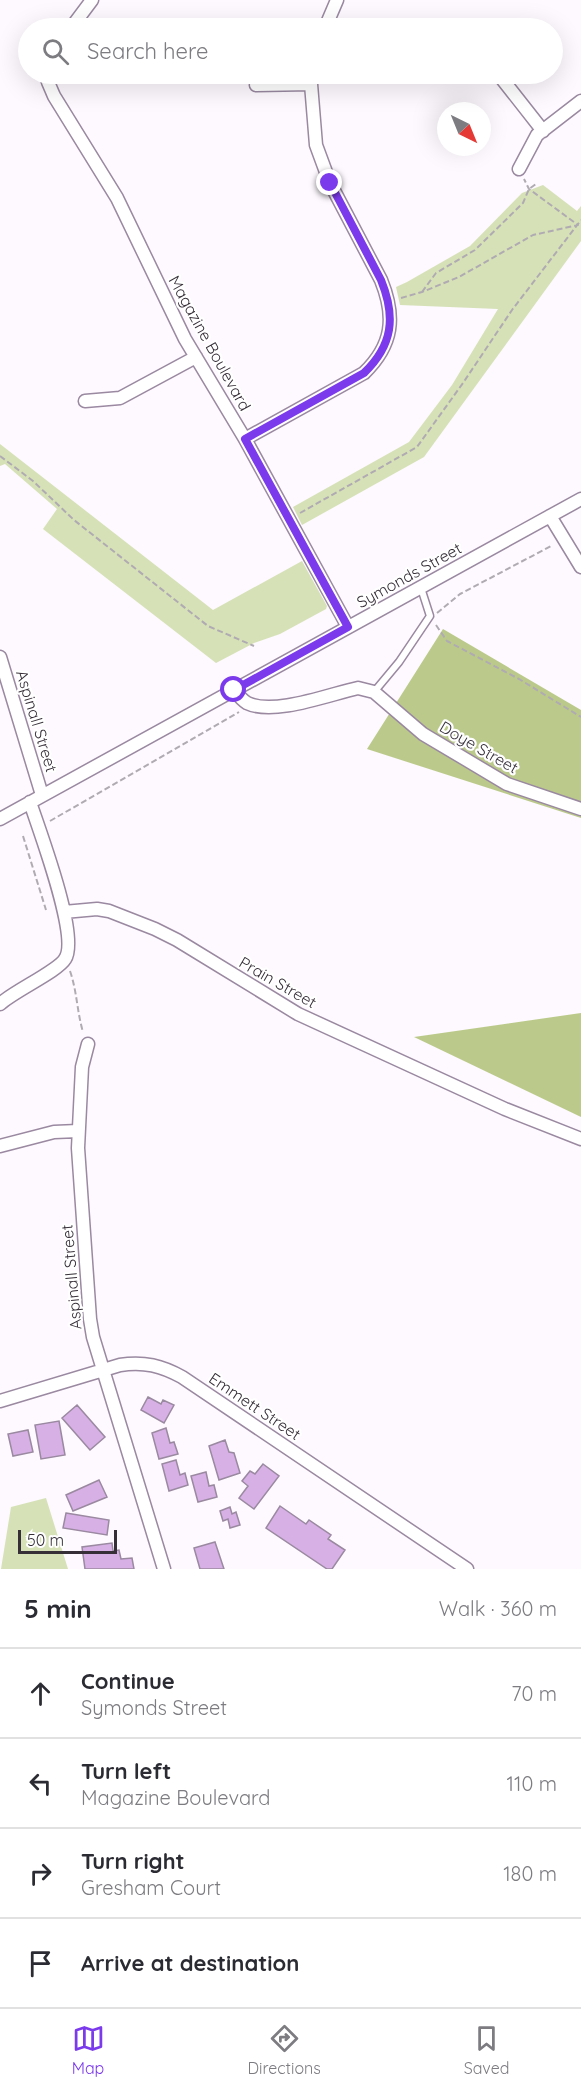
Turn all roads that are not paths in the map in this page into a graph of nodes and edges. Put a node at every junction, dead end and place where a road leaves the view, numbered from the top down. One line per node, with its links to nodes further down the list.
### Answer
1 (92, 0): 3 (street)
2 (337, 0): 4 (street)
3 (78, 18)
4 (329, 18)
5 (49, 84): 13 (street, Magazine Boulevard)
6 (265, 84): 9 (street)
7 (312, 84): 15 (street)
8 (506, 84): 11 (street)
9 (256, 85)
10 (581, 101): 11 (street)
11 (543, 130): 12 (street)
12 (519, 169)
13 (196, 357): 14 (street); 15 (street, Magazine Boulevard)
14 (86, 401)
15 (245, 439): 20 (street, Magazine Boulevard)
16 (581, 499): 17 (street, Symonds Street)
17 (550, 516): 18 (street); 19 (street, Symonds Street)
18 (581, 567)
19 (420, 588): 20 (street, Symonds Street); 23 (lane)
20 (348, 627): 22 (street, Symonds Street)
21 (0, 657): 24 (street, Aspinall Street)
22 (234, 690): 23 (street); 24 (street, Symonds Street)
23 (374, 692): 26 (street, Doye Street)
24 (42, 795): 25 (street, Symonds Street)
25 (30, 802): 27 (street, Symonds Street); 28 (street)
26 (581, 809)
27 (0, 819)
28 (64, 912): 29 (street); 32 (street, Prain Street)
29 (0, 1004)
30 (88, 1044): 31 (street, Aspinall Street)
31 (78, 1131): 33 (street); 34 (street, Aspinall Street)
32 (581, 1139)
33 (0, 1146)
34 (103, 1369): 35 (street, Emmett Street); 36 (street, Aspinall Street); 37 (street, Emmett Street)
35 (0, 1401)
36 (164, 1569)
37 (468, 1569)

